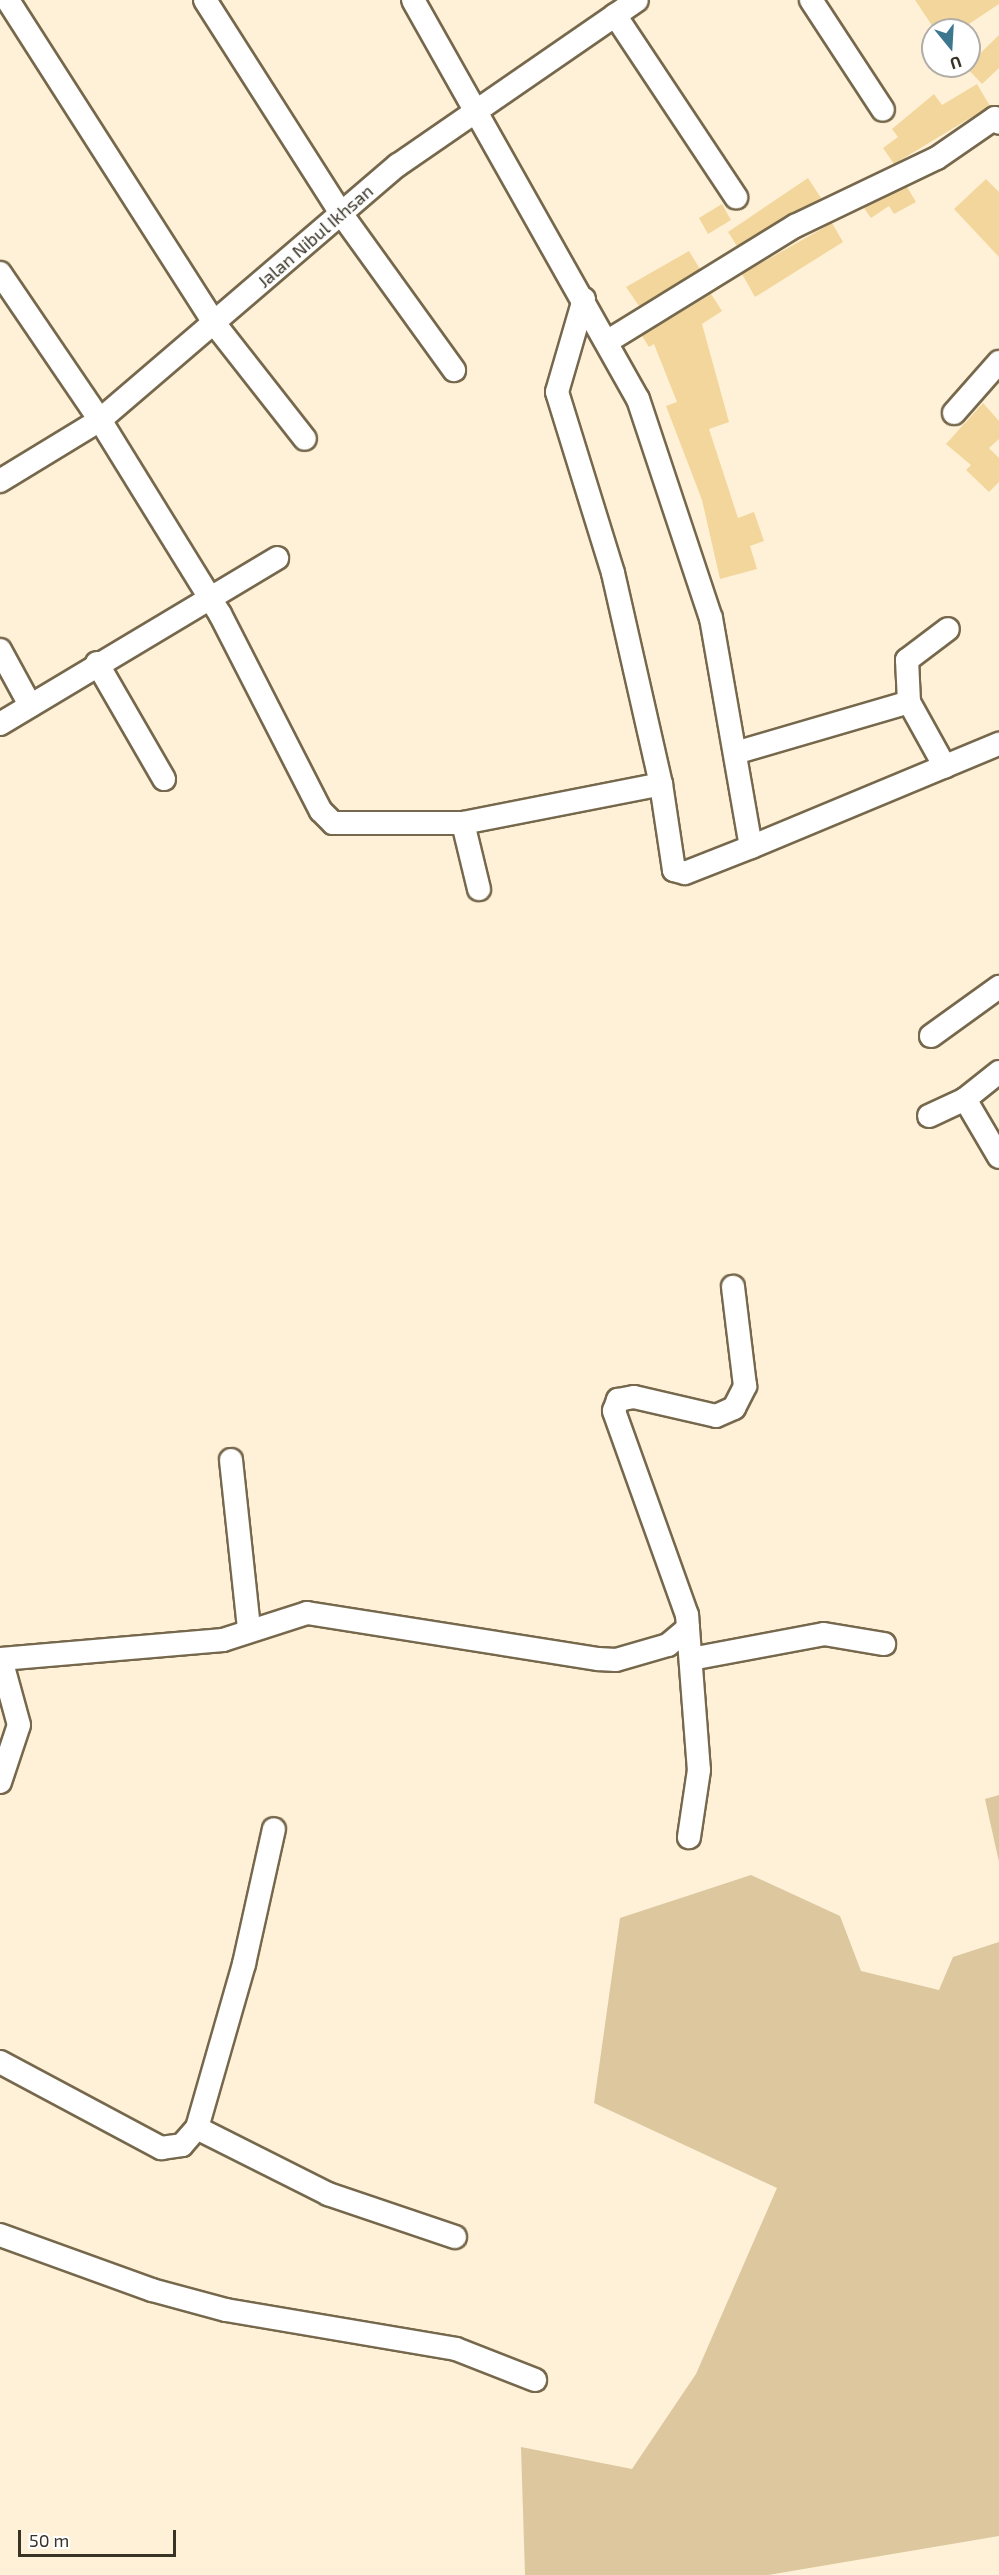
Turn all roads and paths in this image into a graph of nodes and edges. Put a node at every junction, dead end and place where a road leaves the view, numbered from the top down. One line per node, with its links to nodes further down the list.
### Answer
1 (205, 0): 11 (street)
2 (412, 0): 8 (street)
3 (637, 0): 6 (street, Jalan Nibul Ikhsan)
4 (811, 0): 7 (street)
5 (7, 3): 14 (street)
6 (615, 15): 8 (street, Jalan Nibul Ikhsan); 10 (street)
7 (883, 110)
8 (474, 111): 11 (street, Jalan Nibul Ikhsan); 13 (street)
9 (998, 115): 15 (street)
10 (736, 197)
11 (340, 212): 14 (street, Jalan Nibul Ikhsan); 17 (street)
12 (0, 273): 19 (street)
13 (584, 299): 15 (street); 34 (street)
14 (214, 323): 19 (street, Jalan Nibul Ikhsan); 20 (street)
15 (608, 341): 31 (street)
16 (999, 362): 18 (street)
17 (454, 370)
18 (954, 413)
19 (100, 420): 21 (street, Jalan Nibul Ikhsan); 23 (street)
20 (305, 439)
21 (0, 481)
22 (277, 558): 23 (street)
23 (209, 599): 26 (street); 35 (street)
24 (948, 629): 27 (street)
25 (0, 650): 28 (street)
26 (97, 663): 28 (street); 33 (street)
27 (909, 702): 31 (street); 32 (street)
28 (30, 705): 29 (street)
29 (0, 724)
30 (999, 744): 32 (street)
31 (735, 753): 36 (street)
32 (945, 766): 36 (street)
33 (164, 779)
34 (661, 784): 35 (street); 36 (street)
35 (464, 823): 37 (street)
36 (751, 847)
37 (479, 889)
38 (999, 987): 39 (street)
39 (931, 1036)
40 (999, 1072): 41 (street)
41 (965, 1099): 42 (street); 43 (street)
42 (929, 1116)
43 (999, 1157)
44 (733, 1287): 46 (street)
45 (231, 1460): 47 (street)
46 (688, 1628): 47 (street); 50 (street)
47 (249, 1629): 49 (street)
48 (884, 1644): 50 (street)
49 (1, 1659): 51 (street)
50 (691, 1659): 53 (street)
51 (0, 1782)
52 (274, 1829): 55 (street)
53 (689, 1837)
54 (0, 2062): 55 (street)
55 (197, 2128): 57 (street)
56 (0, 2235): 58 (street)
57 (454, 2237)
58 (535, 2380)

